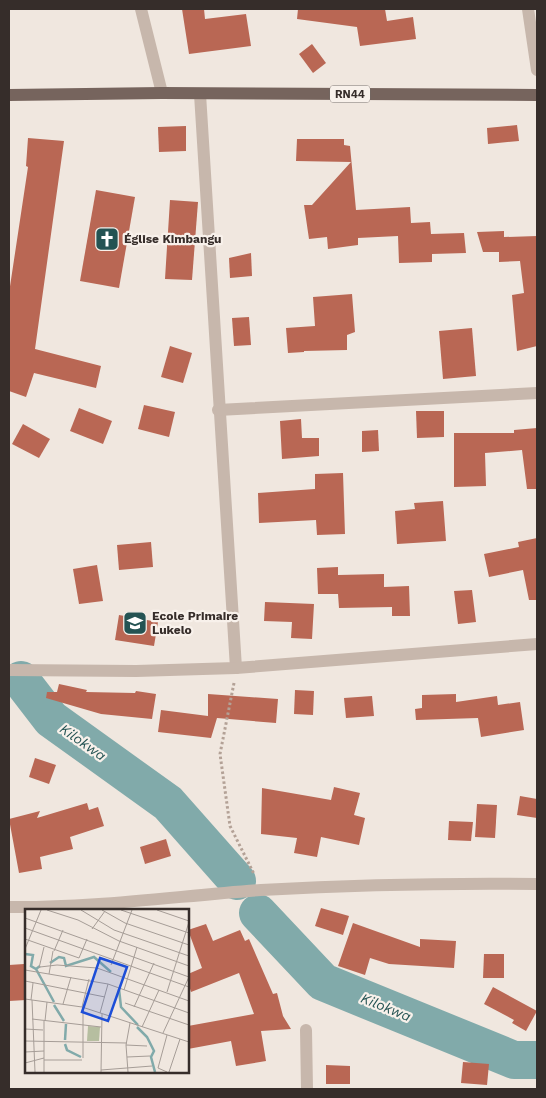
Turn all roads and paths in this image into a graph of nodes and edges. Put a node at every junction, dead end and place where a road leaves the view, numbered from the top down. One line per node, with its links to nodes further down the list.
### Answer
1 (141, 9): 4 (street)
2 (528, 9): 3 (street)
3 (537, 70)
4 (162, 92): 5 (main road, RN44); 6 (main road, RN44)
5 (200, 94): 7 (main road, RN44); 9 (street)
6 (9, 95)
7 (537, 95)
8 (537, 393): 9 (street)
9 (218, 410): 11 (street)
10 (537, 644): 11 (street)
11 (236, 668): 12 (street); 14 (path)
12 (9, 670)
13 (537, 884): 14 (street)
14 (262, 890): 15 (street)
15 (9, 906)
16 (306, 1030): 17 (street)
17 (308, 1089)

